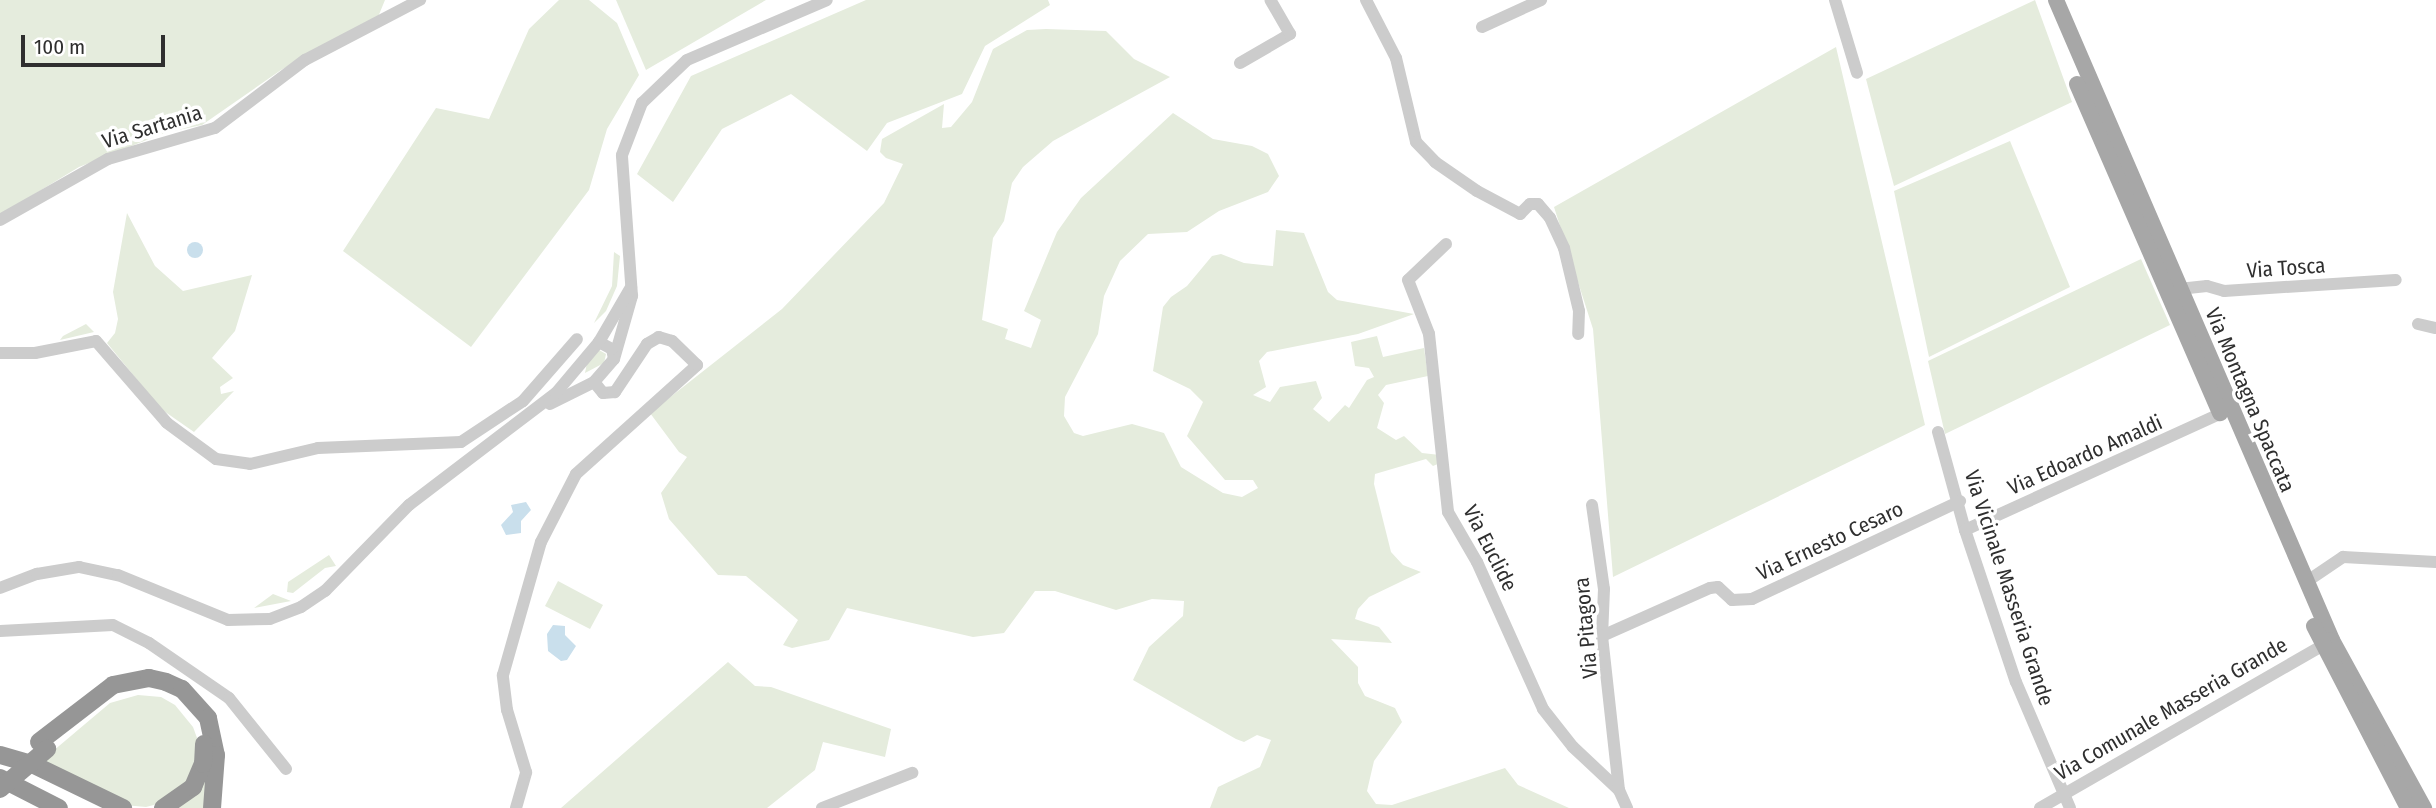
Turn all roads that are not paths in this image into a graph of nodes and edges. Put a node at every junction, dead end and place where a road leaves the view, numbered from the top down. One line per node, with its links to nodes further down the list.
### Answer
1 (419, 0): 12 (street, Via Sartania)
2 (827, 0): 15 (street)
3 (1270, 0): 10 (street)
4 (1366, 0): 19 (street)
5 (1541, 0): 9 (street)
6 (1835, 0): 11 (street)
7 (2044, 0): 26 (main road, Via Montagna Spaccata)
8 (2056, 0): 16 (main road, Via Montagna Spaccata)
9 (1482, 27)
10 (1240, 63)
11 (1857, 73)
12 (0, 220)
13 (1446, 244): 43 (street, Via Euclide)
14 (2396, 280): 16 (street, Via Tosca)
15 (631, 287): 20 (street); 22 (street)
16 (2179, 289): 32 (main road, Via Montagna Spaccata)
17 (2418, 324): 18 (street)
18 (2436, 328)
19 (1578, 334)
20 (595, 345): 21 (street); 22 (street); 23 (street)
21 (0, 353)
22 (614, 359): 24 (street)
23 (581, 364): 24 (street); 25 (street)
24 (595, 380): 25 (street); 50 (street)
25 (537, 410): 33 (street)
26 (2220, 414): 30 (street, Via Edoardo Amaldi); 36 (main road, Via Montagna Spaccata)
27 (1938, 432): 28 (street, Via Vicinale Masseria Grande)
28 (1960, 501): 30 (street, Via Vicinale Masseria Grande); 35 (street, Via Ernesto Cesaro)
29 (1592, 505): 35 (street, Via Pitagora)
30 (1965, 530): 44 (street, Via Vicinale Masseria Grande)
31 (2436, 562): 32 (street)
32 (2306, 582): 56 (main road, Via Montagna Spaccata)
33 (0, 587)
34 (0, 631): 39 (street)
35 (1602, 636): 43 (street, Via Pitagora)
36 (2323, 645): 44 (street, Via Comunale Masseria Grande); 55 (main road, Via Montagna Spaccata)
37 (43, 746): 41 (highway); 42 (highway, bridge); 48 (highway); 49 (highway)
38 (0, 757): 46 (highway); 47 (highway)
39 (286, 769)
40 (912, 773): 51 (street)
41 (0, 777): 45 (highway)
42 (0, 789)
43 (1619, 790): 52 (street, Via Euclide)
44 (2064, 792): 53 (street, Via Comunale Masseria Grande); 54 (street, Via Vicinale Masseria Grande)
45 (59, 808)
46 (92, 808)
47 (123, 808)
48 (163, 808)
49 (212, 808)
50 (516, 808)
51 (822, 808)
52 (1627, 808)
53 (2040, 808)
54 (2070, 808)
55 (2408, 808)
56 (2424, 808)

